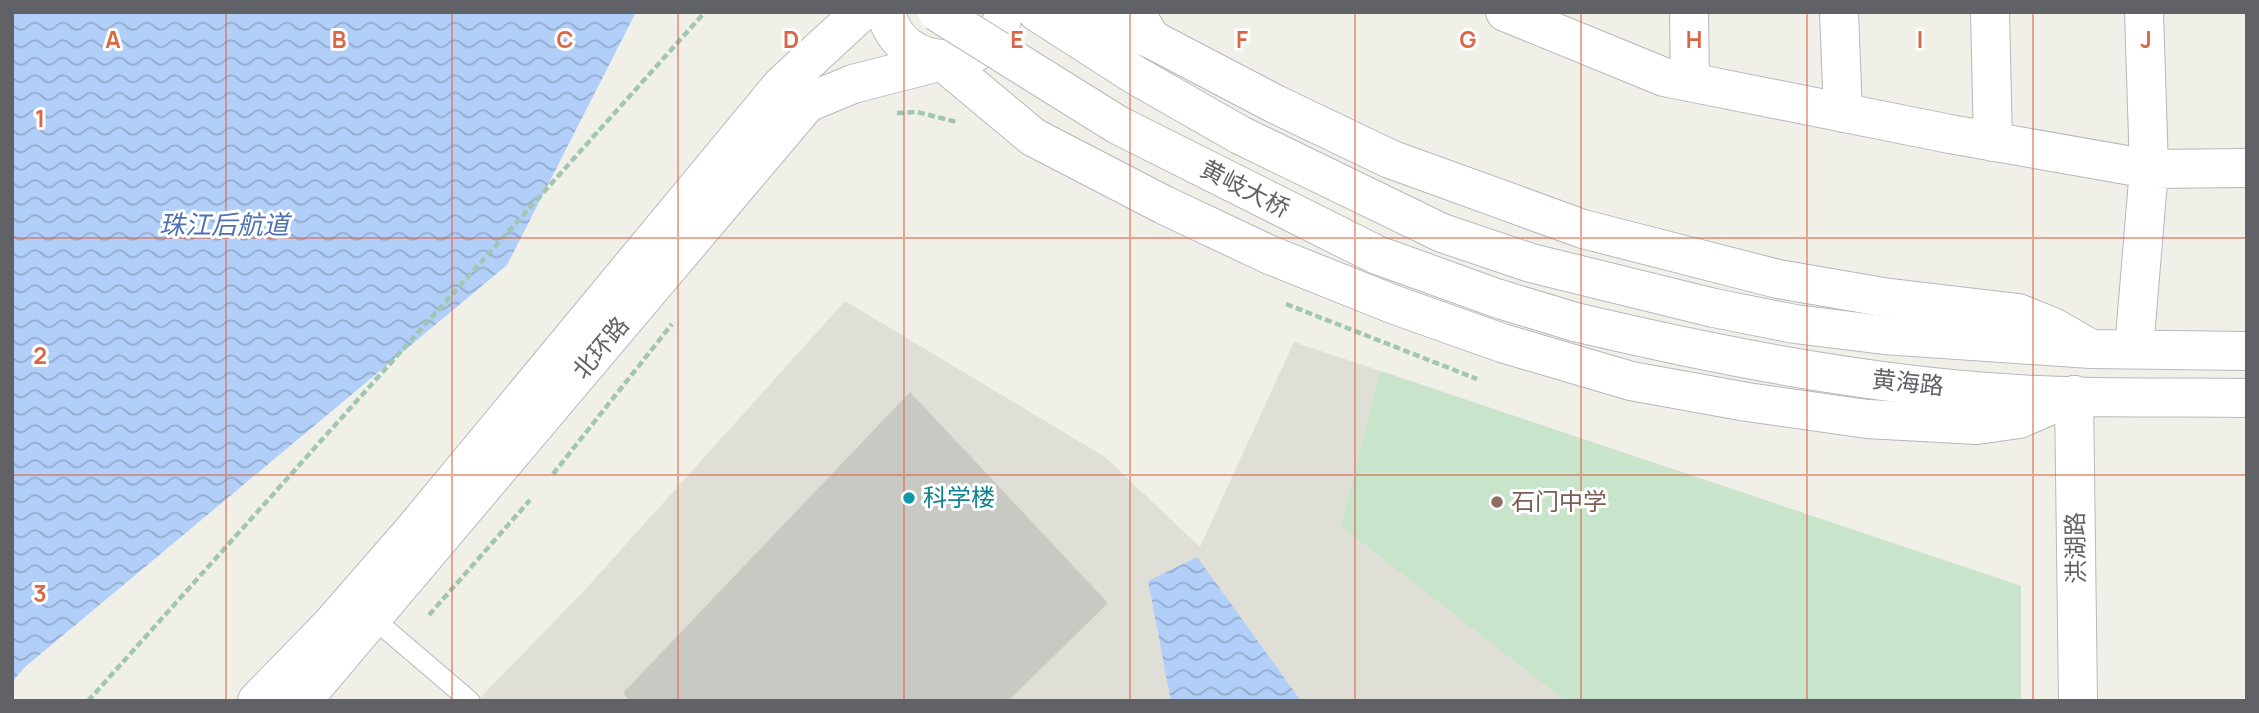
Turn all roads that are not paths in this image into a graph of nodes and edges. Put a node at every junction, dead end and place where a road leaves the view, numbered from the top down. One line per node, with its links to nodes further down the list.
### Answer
1 (861, 12): 28 (street, 北环路)
2 (886, 12): 14 (street)
3 (937, 12): 21 (street, 黄岐大桥, bridge)
4 (1004, 12): 14 (street, 北环路)
5 (1037, 12): 20 (street, 黄岐大桥)
6 (1084, 12): 13 (street)
7 (1505, 12): 12 (street)
8 (1689, 12): 15 (street)
9 (1839, 12): 16 (street)
10 (1990, 12): 17 (street)
11 (2144, 12): 19 (street)
12 (1544, 20): 15 (street)
13 (1143, 25): 22 (street)
14 (942, 61): 25 (street); 27 (street, 北环路)
15 (1690, 82): 16 (street)
16 (1843, 113): 17 (street)
17 (1993, 142): 19 (street)
18 (2247, 168): 19 (street)
19 (2149, 169): 23 (street)
20 (1590, 279): 22 (street, 黄海路)
21 (1575, 322): 25 (street, 黄海路)
22 (2091, 349): 23 (street, 黄海路)
23 (2134, 349): 24 (street, 黄海路)
24 (2247, 351)
25 (2074, 395): 26 (street, 黄海路); 31 (street, 洪湖路)
26 (2247, 398)
27 (374, 619): 29 (street, 北环路); 30 (lane)
28 (257, 701)
29 (302, 701)
30 (470, 701)
31 (2078, 701)

